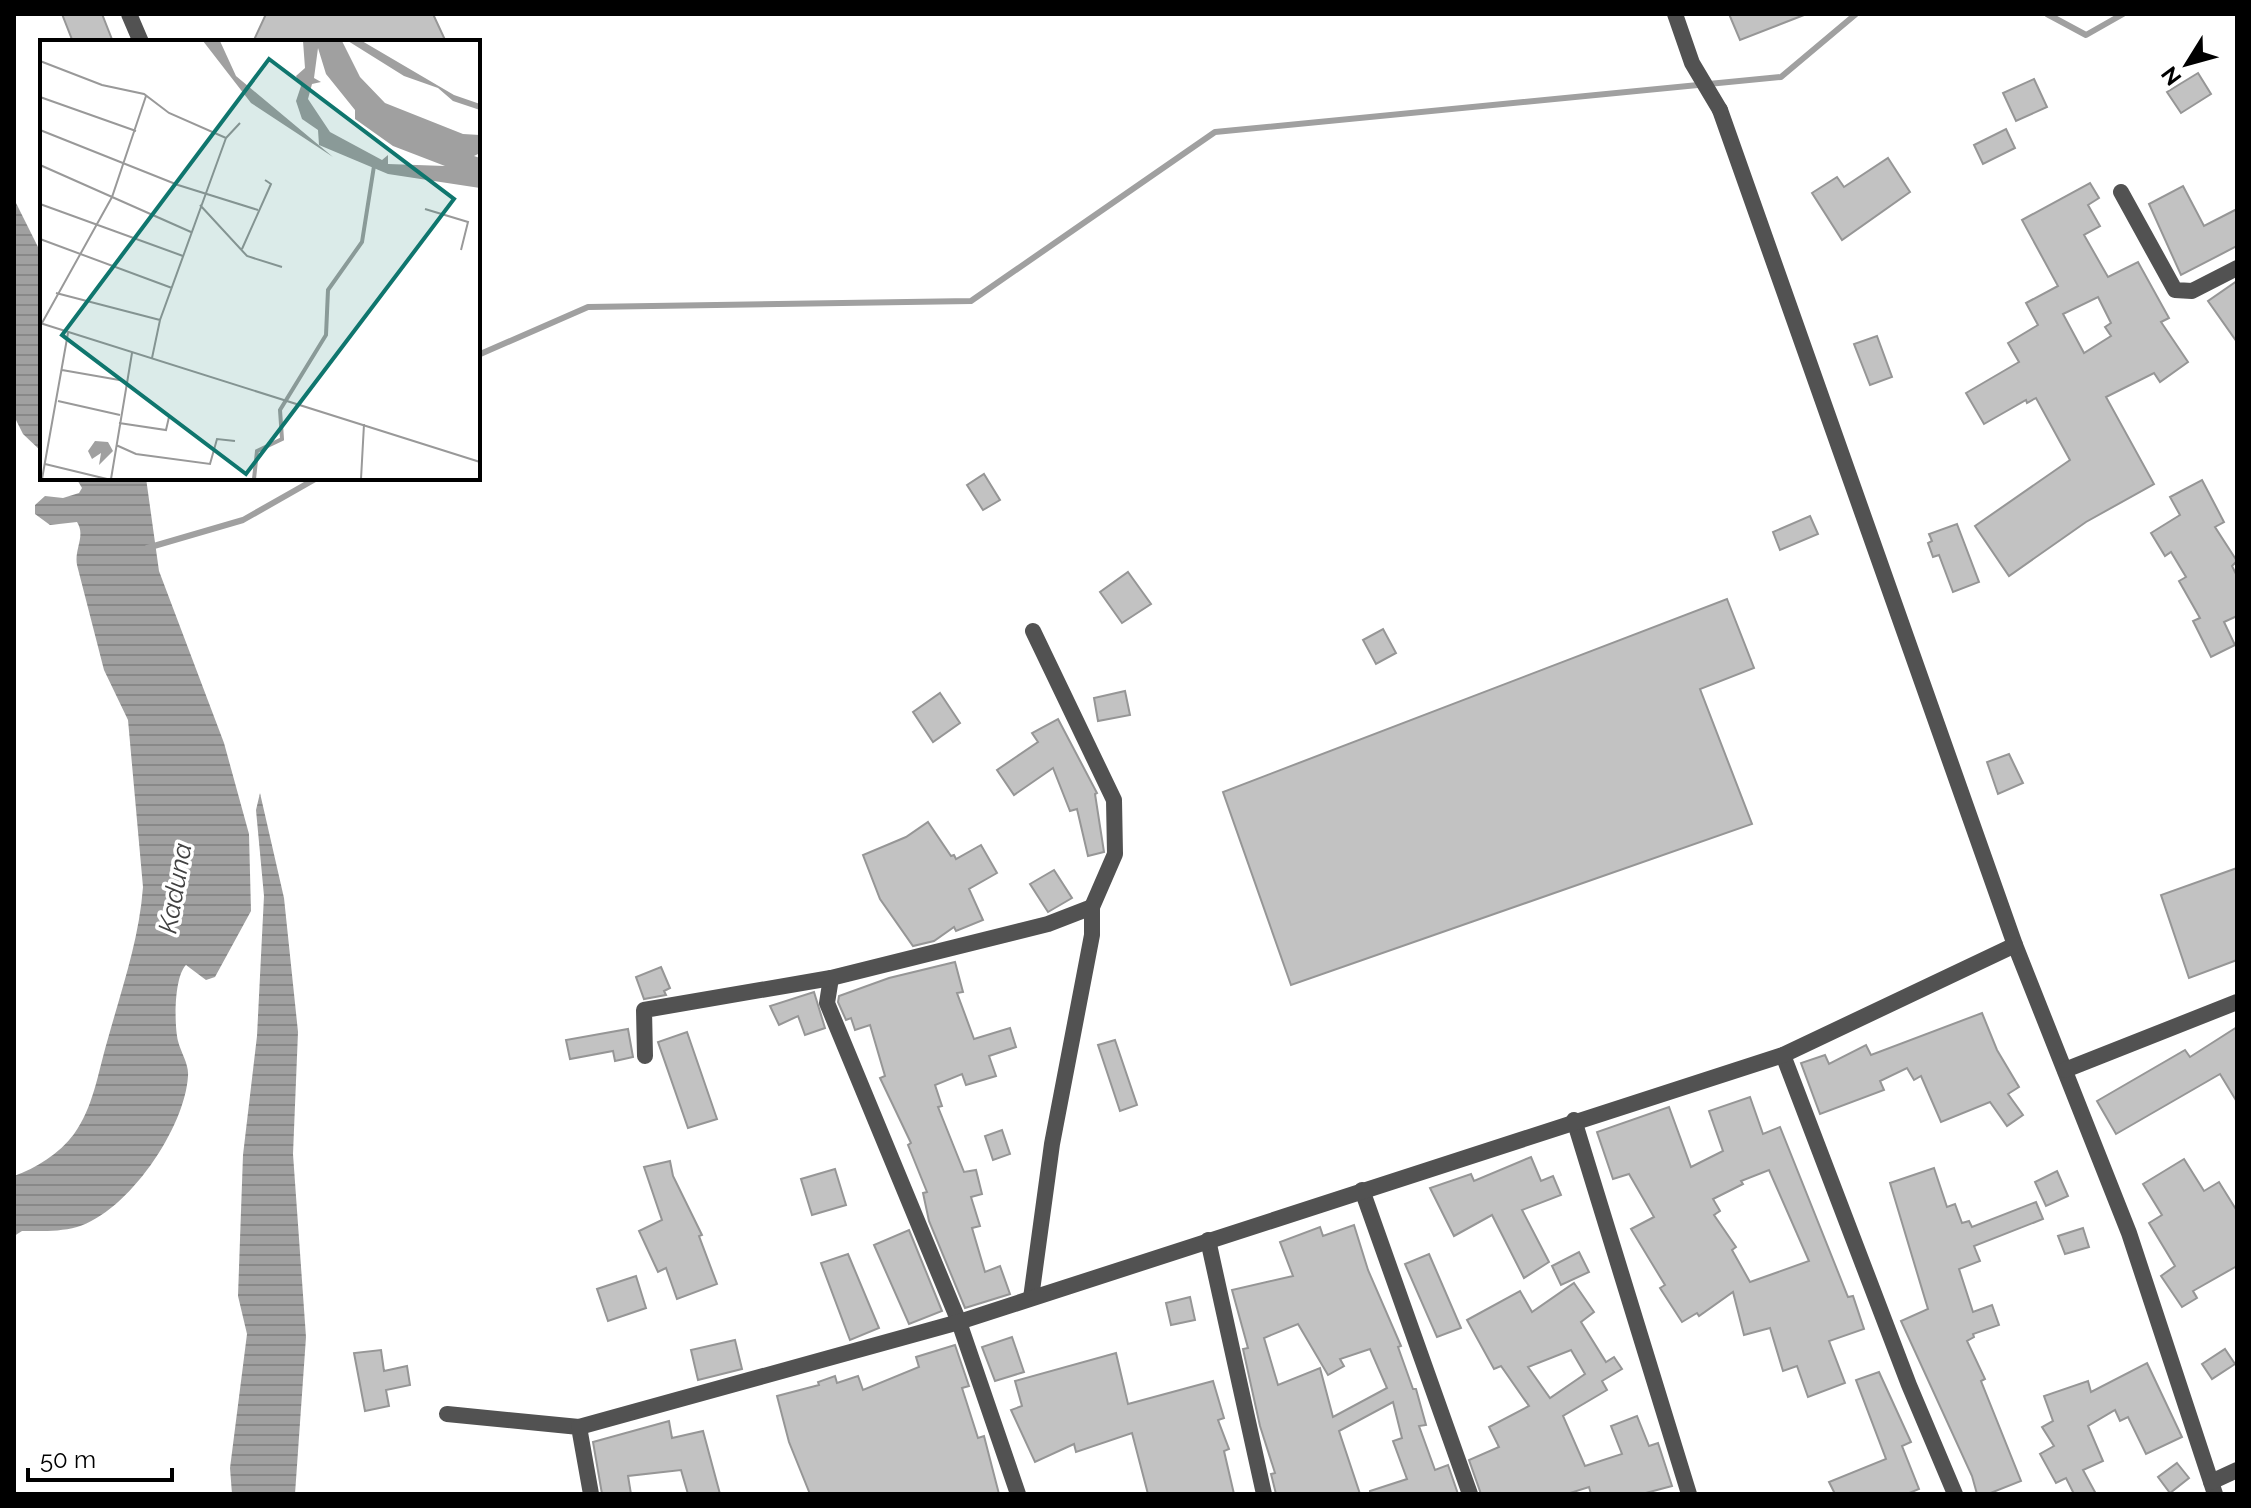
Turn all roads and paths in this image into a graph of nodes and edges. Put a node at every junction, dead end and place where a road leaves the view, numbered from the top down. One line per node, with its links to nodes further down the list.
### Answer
1 (129, 14): 3 (street)
2 (1675, 14): 8 (street)
3 (140, 40)
4 (2121, 192): 5 (street)
5 (2237, 268)
6 (1033, 631): 7 (street)
7 (1092, 907): 9 (street); 17 (street)
8 (2015, 945): 11 (street); 13 (street)
9 (831, 978): 12 (street); 18 (street)
10 (2237, 1002): 13 (street)
11 (1783, 1055): 14 (street); 28 (street)
12 (645, 1056)
13 (2065, 1070): 22 (street)
14 (1574, 1120): 15 (street); 27 (street)
15 (1362, 1190): 16 (street); 26 (street)
16 (1208, 1240): 17 (street); 25 (street)
17 (1031, 1298): 18 (street)
18 (959, 1322): 20 (street); 24 (street)
19 (447, 1414): 20 (street)
20 (579, 1427): 23 (street)
21 (2237, 1470): 22 (street)
22 (2213, 1488)
23 (591, 1494)
24 (1018, 1494)
25 (1264, 1494)
26 (1470, 1494)
27 (1689, 1494)
28 (1955, 1494)

